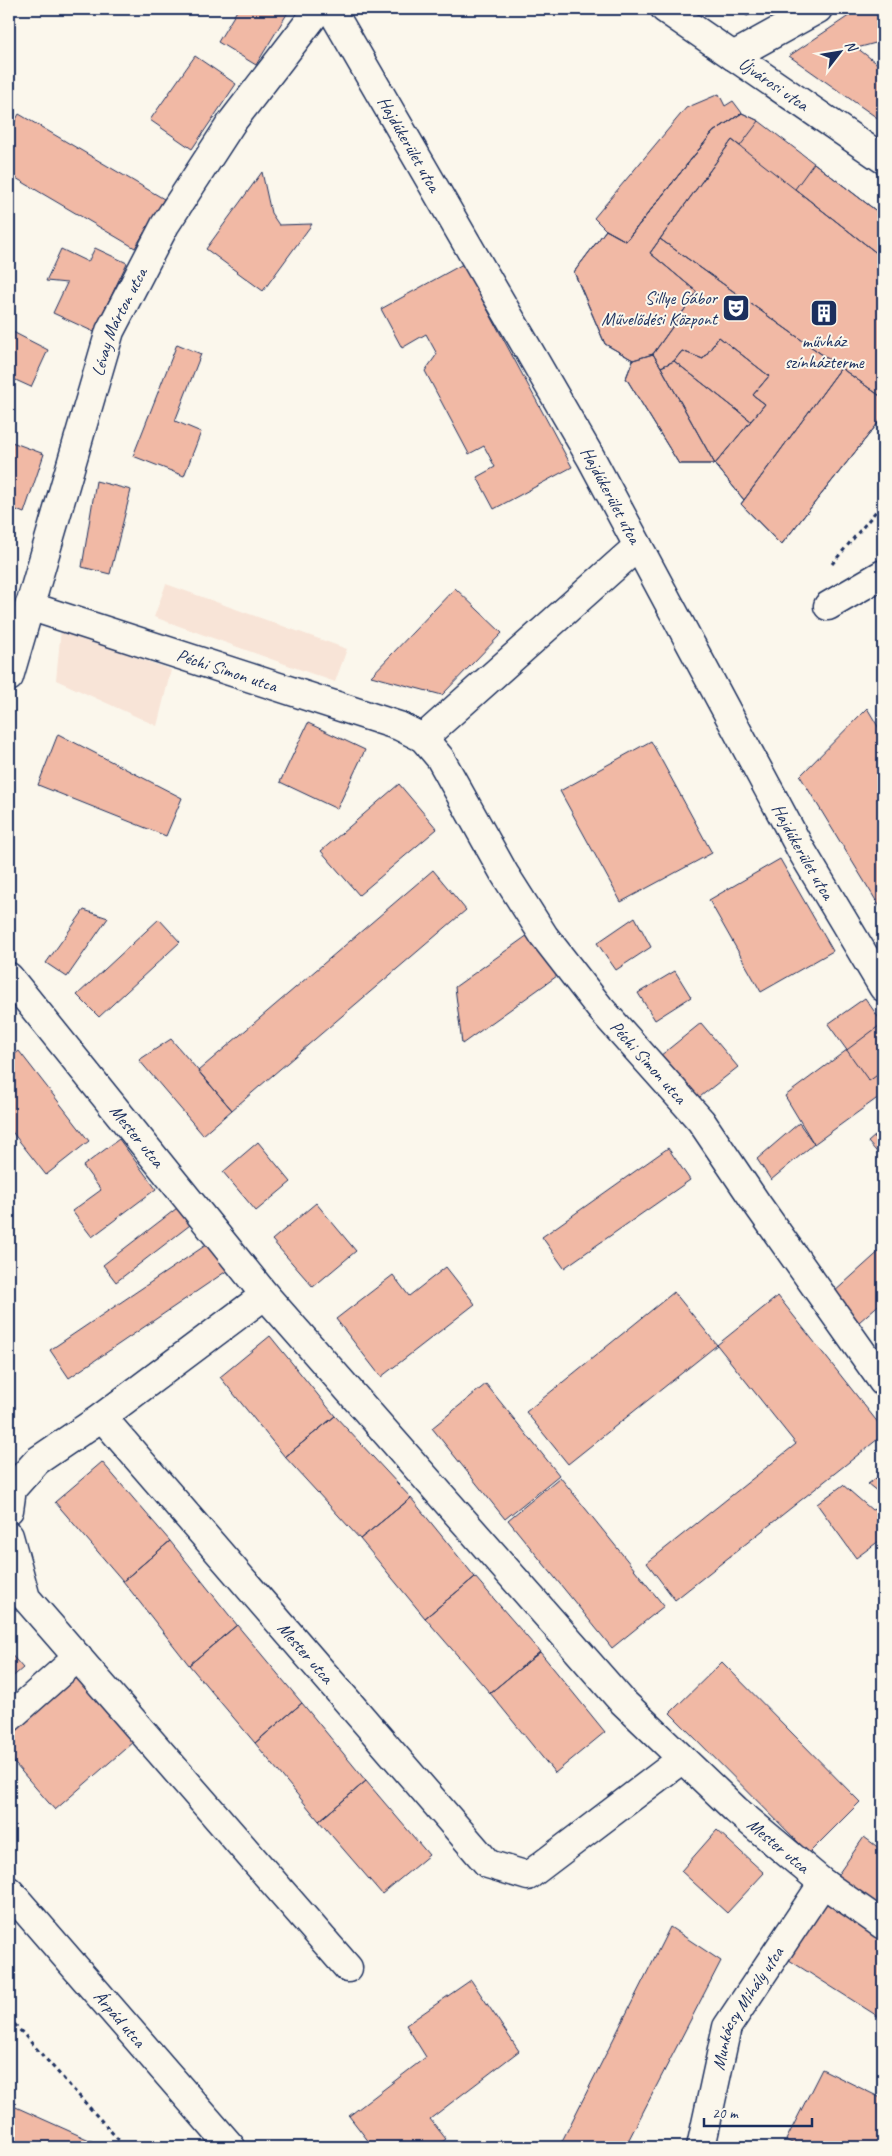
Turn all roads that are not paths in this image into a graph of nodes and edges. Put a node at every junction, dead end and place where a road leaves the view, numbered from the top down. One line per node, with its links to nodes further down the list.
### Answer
1 (319, 9): 9 (street, Lévay Márton utca)
2 (331, 9): 7 (street, Hajdúkerület utca)
3 (665, 9): 5 (street, Újvárosi utca)
4 (818, 9): 5 (street)
5 (733, 56): 6 (street, Újvárosi utca)
6 (883, 159)
7 (638, 546): 12 (street); 14 (street, Hajdúkerület utca)
8 (883, 574): 10 (street)
9 (29, 606): 11 (street, Lévay Márton utca); 12 (street, Péchi Simon utca)
10 (828, 606)
11 (9, 677)
12 (423, 738): 16 (street, Péchi Simon utca)
13 (9, 977): 15 (street, Mester utca)
14 (883, 988)
15 (266, 1295): 17 (street); 22 (street, Mester utca)
16 (883, 1382)
17 (102, 1417): 18 (street); 22 (street, Mester utca)
18 (9, 1510)
19 (9, 1536): 20 (street)
20 (78, 1657): 21 (street); 26 (street)
21 (9, 1718)
22 (682, 1759): 23 (street, Mester utca)
23 (823, 1883): 25 (street, Mester utca); 28 (street, Munkácsy Mihály utca)
24 (9, 1891): 27 (street, Árpád utca)
25 (883, 1925)
26 (348, 1968)
27 (231, 2147)
28 (701, 2147)

